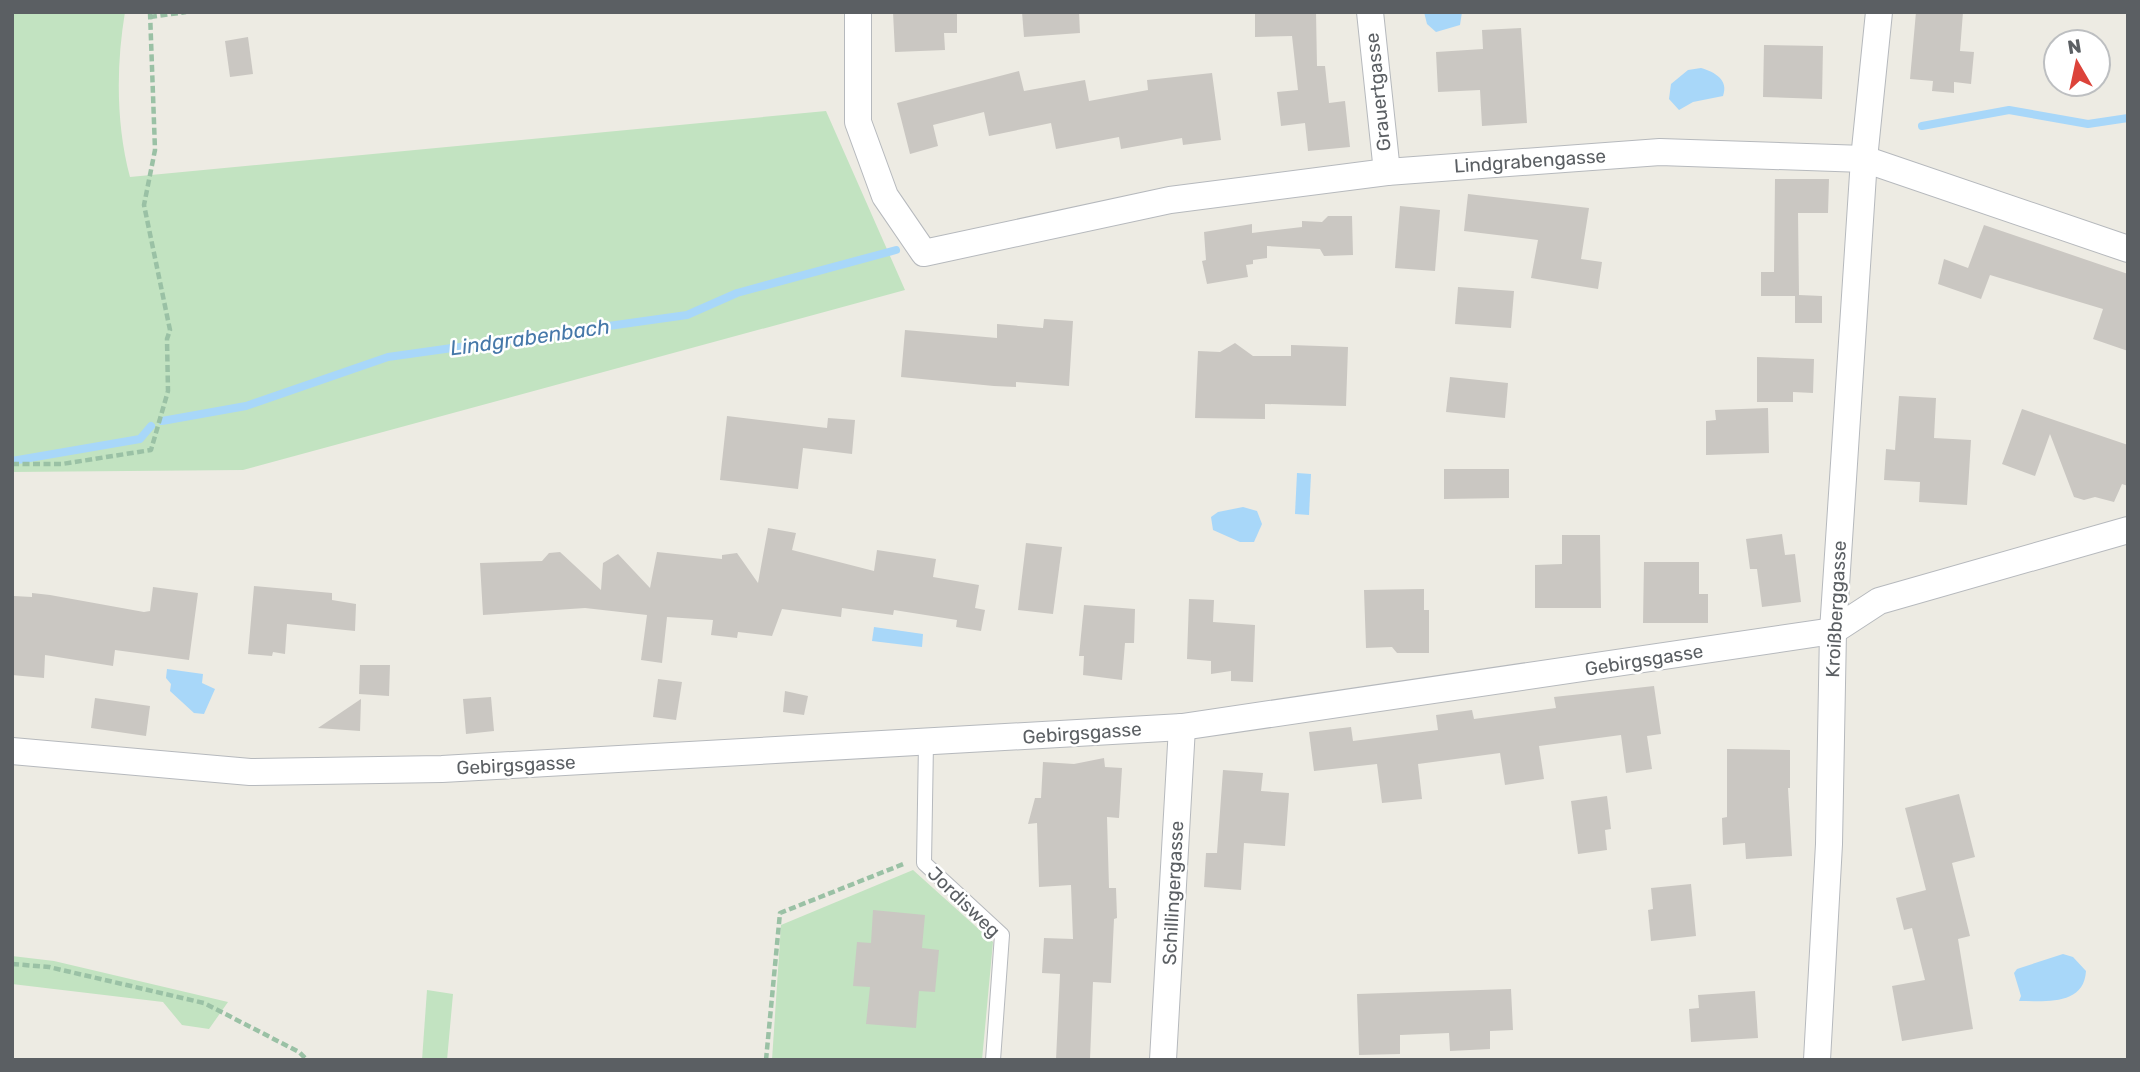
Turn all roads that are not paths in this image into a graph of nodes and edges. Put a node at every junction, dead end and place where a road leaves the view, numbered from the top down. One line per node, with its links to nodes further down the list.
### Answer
1 (858, 12): 5 (street, Lindgrabengasse)
2 (1370, 12): 5 (street, Grauertgasse)
3 (1879, 12): 4 (street, Kroißberggasse)
4 (1864, 159): 5 (street, Lindgrabengasse); 6 (street, Lindgrabengasse); 8 (street, Kroißberggasse)
5 (1387, 172)
6 (2128, 249)
7 (2128, 530): 8 (street, Gebirgsgasse)
8 (1833, 631): 9 (street, Gebirgsgasse); 14 (street, Kroißberggasse)
9 (1182, 727): 10 (street, Gebirgsgasse); 13 (street, Schillingergasse)
10 (926, 743): 11 (street, Gebirgsgasse); 12 (lane, Jordisweg)
11 (12, 751)
12 (993, 1060)
13 (1163, 1060)
14 (1817, 1060)

